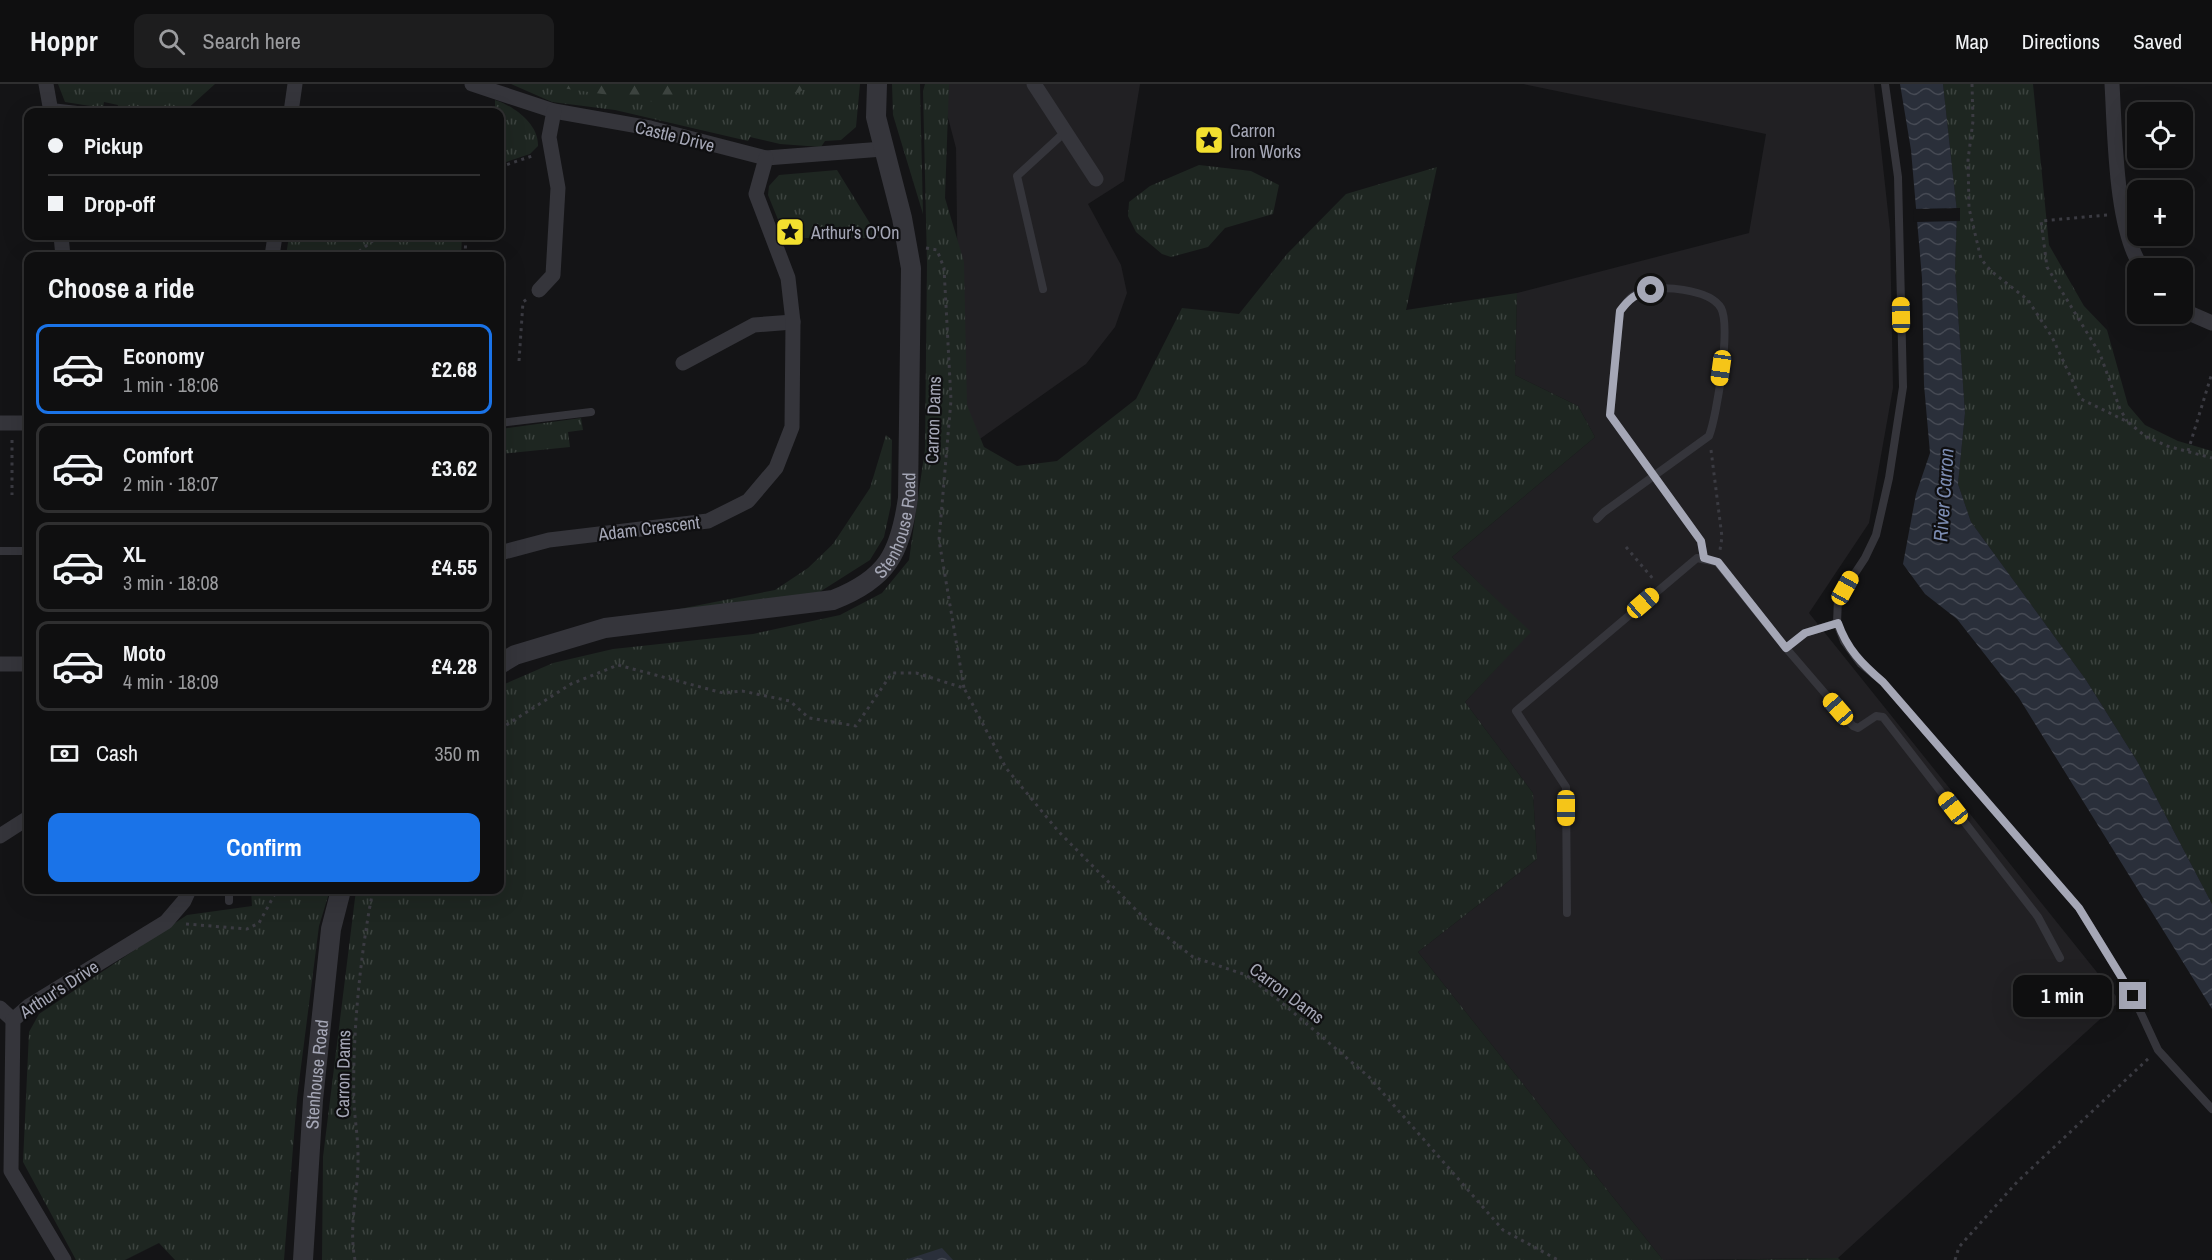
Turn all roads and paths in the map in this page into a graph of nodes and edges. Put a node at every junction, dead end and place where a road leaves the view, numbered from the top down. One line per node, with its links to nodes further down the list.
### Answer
1 (46, 84): 9 (street)
2 (295, 84): 10 (street)
3 (472, 84): 11 (street, Castle Drive)
4 (877, 84): 14 (street, Stenhouse Road)
5 (1034, 84): 12 (street)
6 (1885, 84): 49 (lane)
7 (1972, 84): 32 (path)
8 (2112, 84): 18 (street)
9 (51, 108)
10 (292, 108)
11 (554, 111): 13 (street); 15 (street, Castle Drive)
12 (1066, 131): 17 (street); 23 (lane)
13 (552, 149): 16 (path); 24 (street)
14 (883, 149): 15 (street, Castle Drive); 51 (street, Stenhouse Road)
15 (766, 158): 26 (street, Adam Crescent)
16 (504, 165)
17 (1096, 179)
18 (2123, 214): 22 (street); 32 (path)
19 (374, 240): 21 (path)
20 (921, 247): 54 (path, Carron Dams)
21 (358, 252)
22 (2135, 258)
23 (1043, 289)
24 (539, 290): 28 (path)
25 (2193, 316): 27 (street)
26 (793, 322): 29 (street); 45 (street, Adam Crescent)
27 (2212, 323)
28 (519, 361)
29 (683, 363)
30 (2212, 373): 37 (path)
31 (591, 412): 35 (lane)
32 (2128, 422): 37 (path)
33 (6, 423): 34 (street); 40 (path)
34 (24, 423)
35 (504, 423)
36 (1709, 436): 39 (lane); 39 (lane); 47 (path)
37 (2188, 451): 38 (path)
38 (2212, 458)
39 (1654, 475): 41 (lane); 46 (lane)
40 (12, 495)
41 (1597, 519)
42 (1626, 547): 48 (path)
43 (0, 551): 44 (lane)
44 (24, 551)
45 (504, 552)
46 (1704, 558): 47 (lane); 48 (lane)
47 (1718, 562): 50 (lane)
48 (1661, 588): 64 (lane)
49 (1838, 623): 50 (lane); 69 (lane)
50 (1786, 648): 66 (lane)
51 (504, 662)
52 (0, 664): 53 (street)
53 (24, 664)
54 (964, 688): 55 (path); 75 (path, Carron Dams)
55 (504, 726)
56 (24, 821): 57 (street)
57 (0, 836)
58 (187, 894): 65 (street, Arthur's Drive)
59 (229, 894): 63 (lane)
60 (275, 894): 65 (path)
61 (340, 894): 73 (street, Stenhouse Road)
62 (372, 894): 74 (path, Carron Dams)
63 (229, 901)
64 (1567, 913)
65 (166, 922): 68 (street, Arthur's Drive)
66 (2060, 958)
67 (0, 1008): 68 (street)
68 (13, 1020): 71 (street, Arthur's Drive)
69 (2158, 1050): 70 (lane); 76 (path)
70 (2212, 1108)
71 (5, 1171): 72 (street, Arthur's Drive)
72 (64, 1260)
73 (303, 1260)
74 (355, 1260)
75 (1558, 1260)
76 (1955, 1260)

